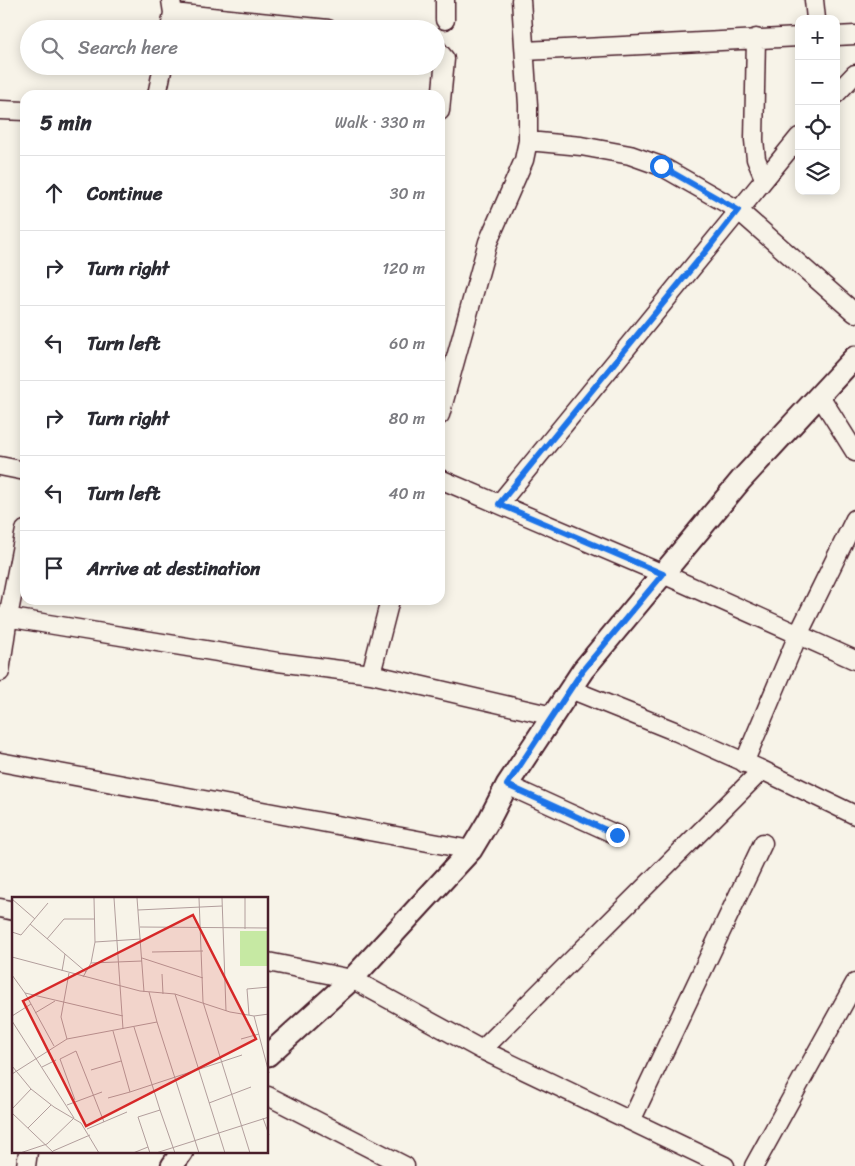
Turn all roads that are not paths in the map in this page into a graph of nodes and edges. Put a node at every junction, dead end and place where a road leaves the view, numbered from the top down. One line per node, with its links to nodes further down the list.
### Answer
1 (445, 0): 7 (street)
2 (521, 0): 12 (street)
3 (814, 0): 5 (street)
4 (171, 14): 6 (street)
5 (816, 15)
6 (234, 20)
7 (445, 20)
8 (855, 35): 9 (street)
9 (840, 36)
10 (795, 37): 11 (street)
11 (756, 38): 12 (street); 23 (street)
12 (525, 51): 21 (street)
13 (855, 74): 18 (street)
14 (161, 75): 16 (street)
15 (443, 75): 17 (street)
16 (159, 90)
17 (442, 90)
18 (840, 90)
19 (0, 110): 20 (street)
20 (20, 111)
21 (528, 141): 24 (street); 27 (street)
22 (795, 142): 23 (street)
23 (764, 178): 24 (street)
24 (738, 210): 25 (street); 34 (street)
25 (855, 313)
26 (855, 357): 28 (street)
27 (445, 394)
28 (820, 396): 29 (street); 37 (street)
29 (847, 424): 30 (street)
30 (855, 452)
31 (0, 466): 32 (street)
32 (20, 470)
33 (445, 481): 34 (street)
34 (499, 504): 37 (street)
35 (855, 519): 40 (street)
36 (20, 550): 39 (street)
37 (663, 574): 40 (street); 44 (street)
38 (389, 605): 43 (street)
39 (4, 616): 42 (street); 43 (street)
40 (798, 635): 41 (street); 47 (street)
41 (855, 660)
42 (0, 672)
43 (371, 674): 45 (street)
44 (570, 689): 45 (street); 47 (street)
45 (553, 716): 49 (street)
46 (0, 762): 53 (street)
47 (744, 763): 48 (street)
48 (762, 770): 50 (street); 57 (street)
49 (507, 785): 51 (street); 53 (street)
50 (855, 815)
51 (617, 835)
52 (763, 843): 60 (street)
53 (471, 850): 55 (street)
54 (269, 962): 55 (street)
55 (352, 979): 57 (street); 58 (street)
56 (855, 983): 65 (street)
57 (482, 1050): 60 (street)
58 (269, 1054)
59 (269, 1097): 63 (street)
60 (631, 1121): 64 (street)
61 (181, 1154): 62 (street)
62 (172, 1166)
63 (405, 1166)
64 (725, 1166)
65 (754, 1166)

